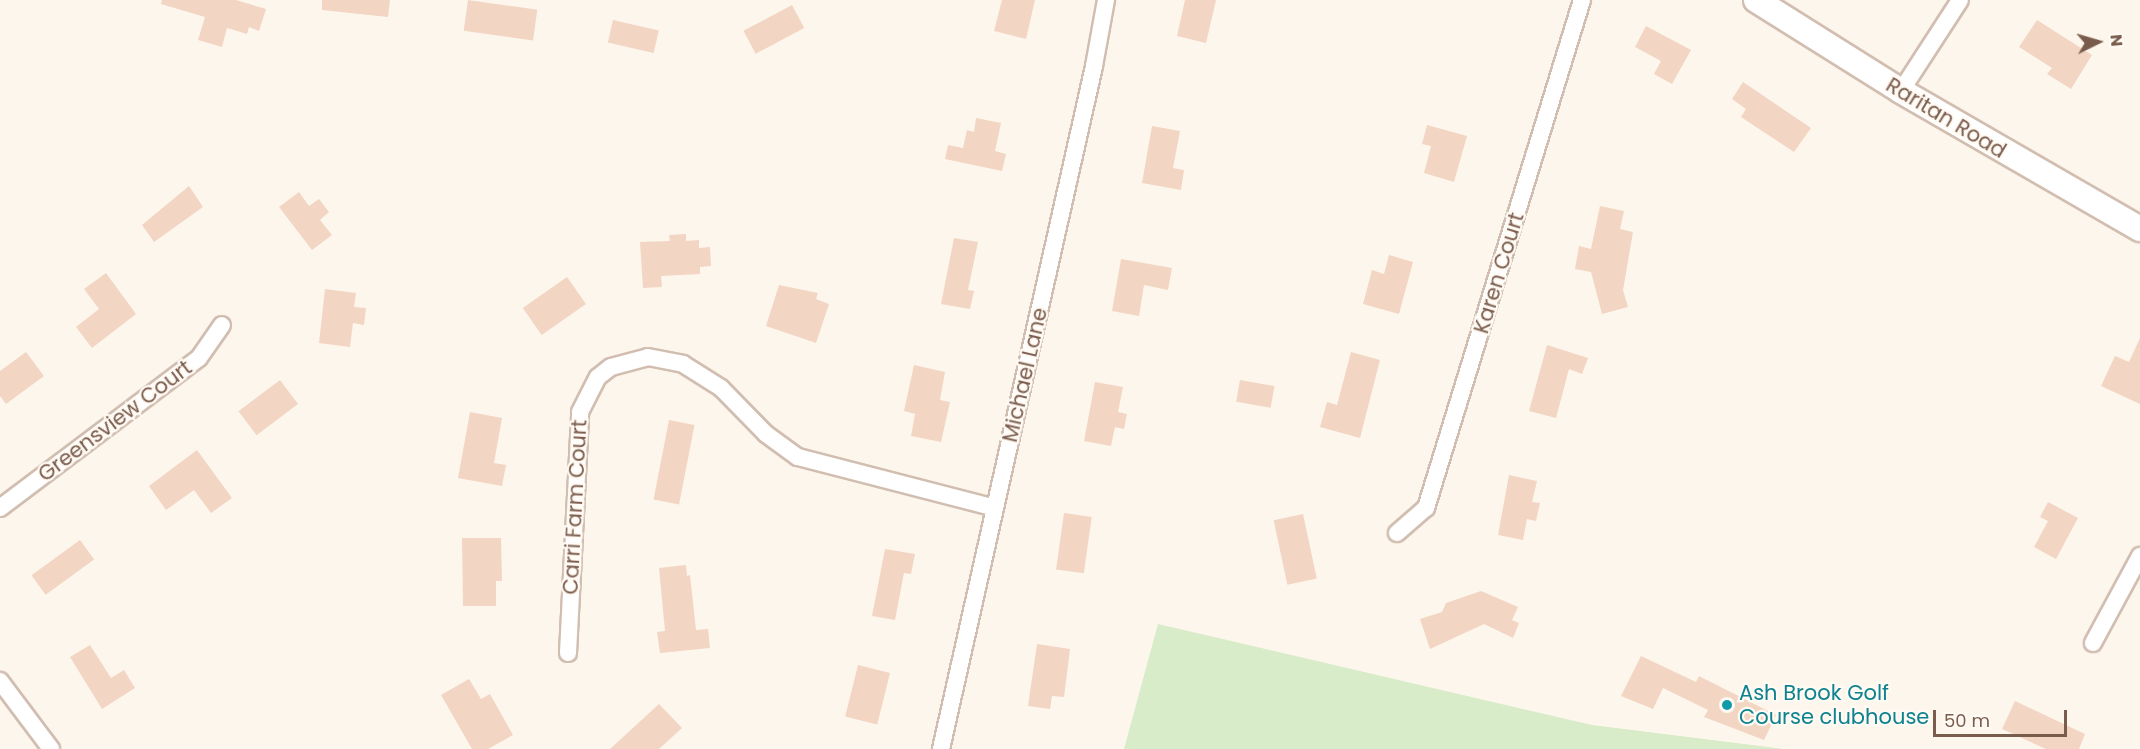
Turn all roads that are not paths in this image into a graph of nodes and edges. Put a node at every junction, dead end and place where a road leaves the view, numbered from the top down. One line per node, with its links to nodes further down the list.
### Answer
1 (1106, 0): 9 (street, Michael Lane)
2 (1582, 0): 10 (street, Karen Court)
3 (1756, 0): 5 (street, Raritan Road)
4 (1960, 0): 5 (street)
5 (1900, 91): 6 (street, Raritan Road)
6 (2140, 229)
7 (222, 325): 8 (street, Greensview Court)
8 (0, 508)
9 (995, 508): 13 (street, Carri Farm Court); 16 (street, Michael Lane)
10 (1396, 533)
11 (2140, 556): 12 (street)
12 (2093, 643)
13 (568, 653)
14 (0, 681): 15 (street)
15 (51, 749)
16 (941, 749)

